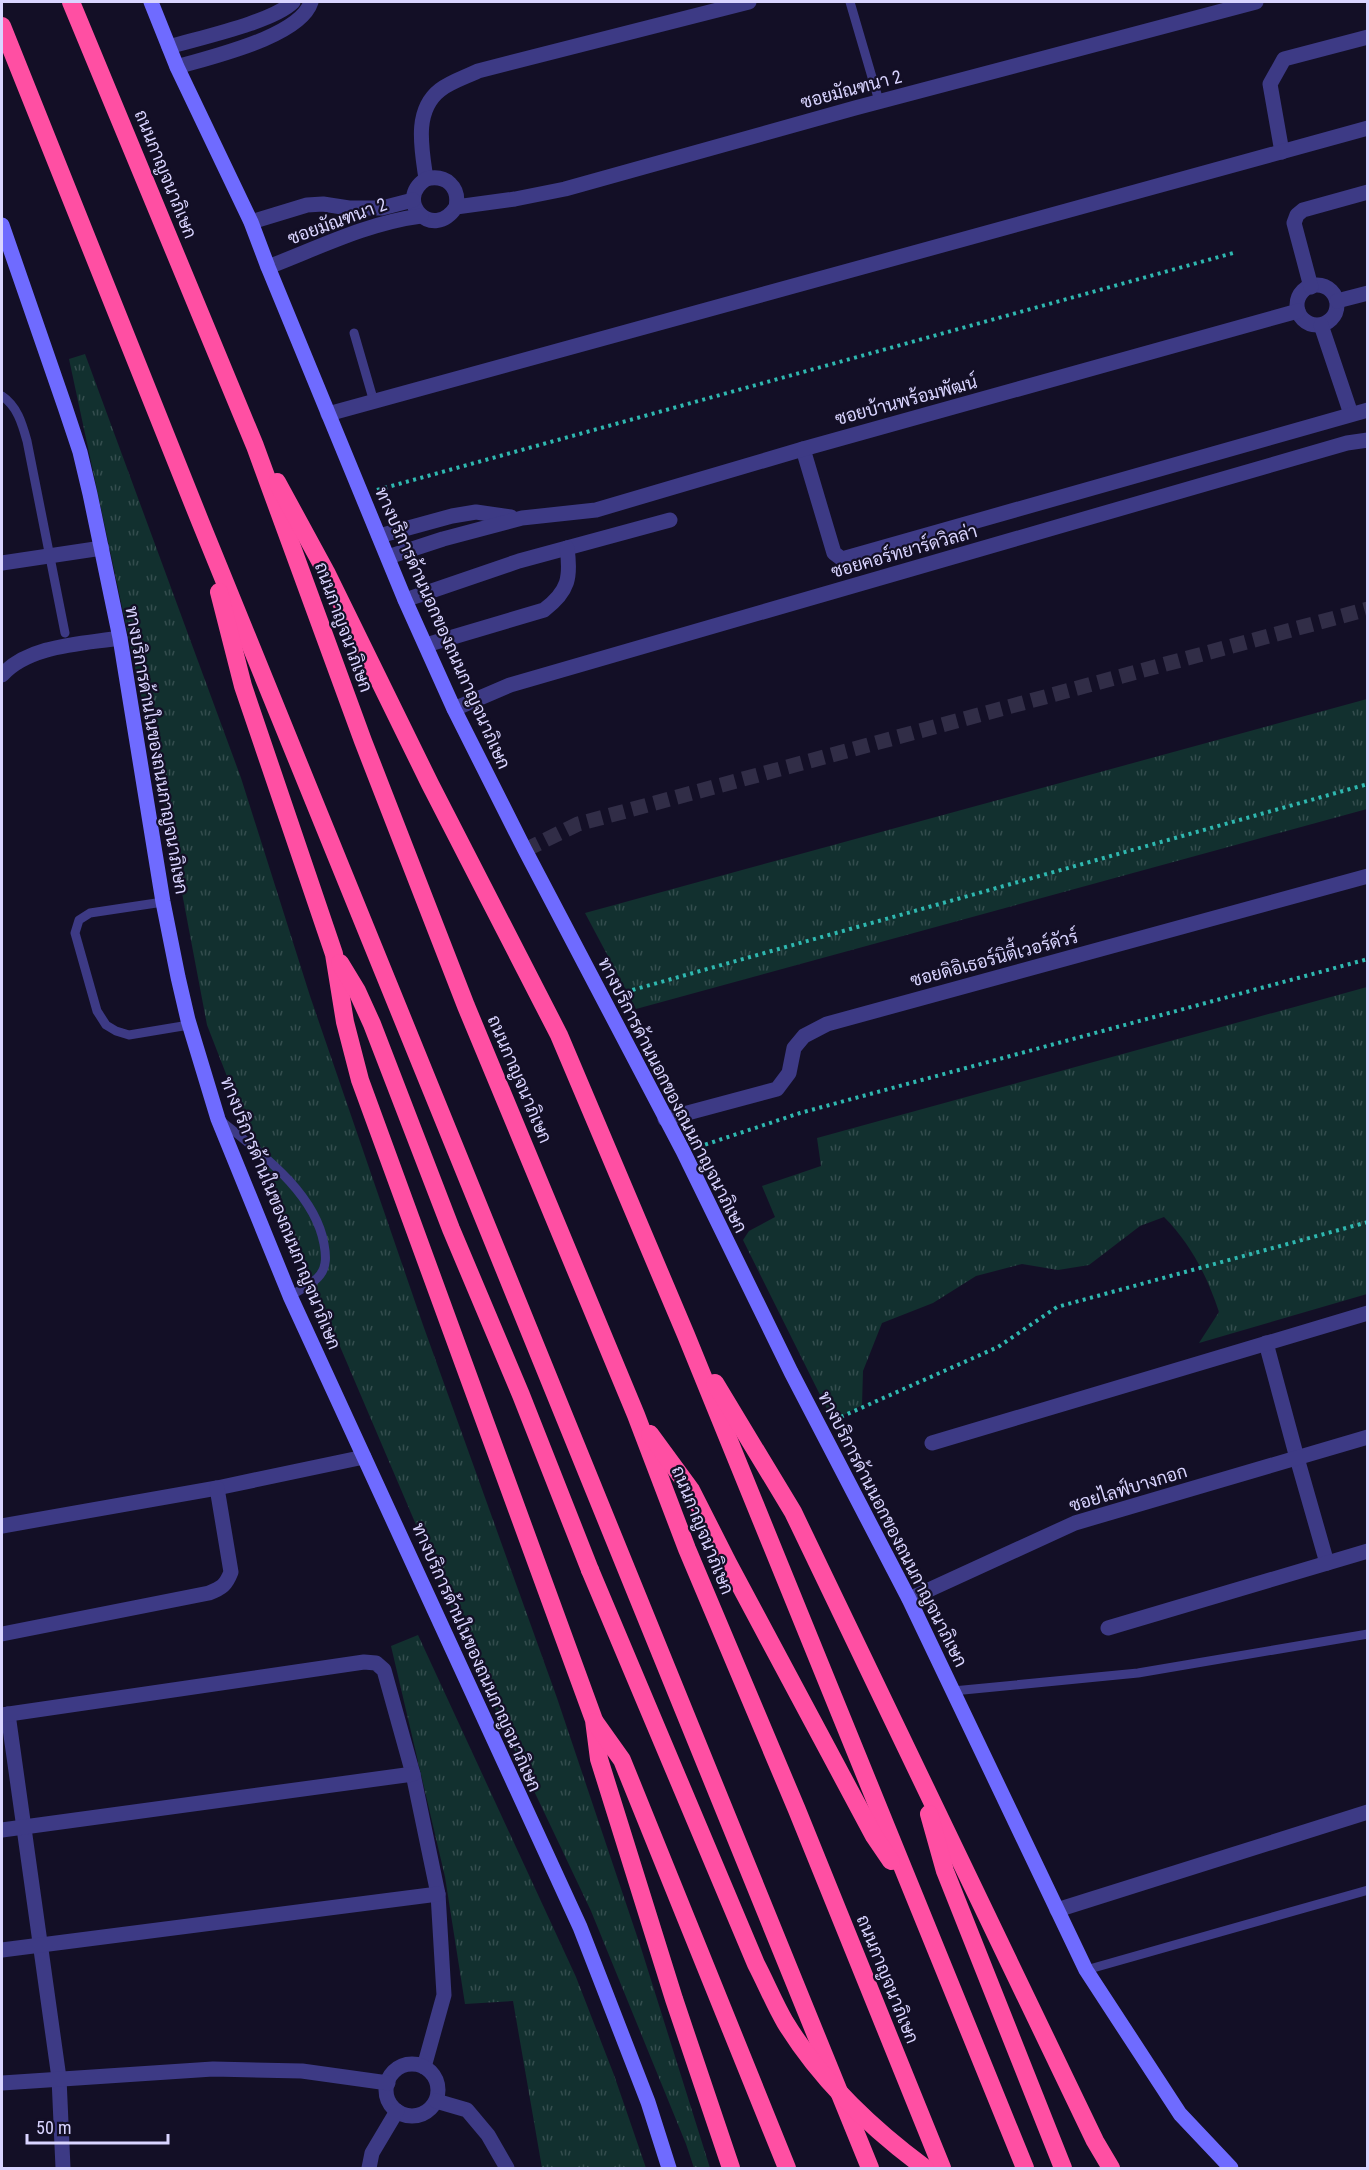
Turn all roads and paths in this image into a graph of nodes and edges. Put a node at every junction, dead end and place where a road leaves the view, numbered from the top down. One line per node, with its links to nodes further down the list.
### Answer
1 (71, 2): 36 (highway, ถนนกาญจนาภิเษก)
2 (151, 2): 10 (main road, ทางบริการด้านนอกของถนนกาญจนาภิเษก)
3 (293, 2): 10 (street)
4 (311, 2): 11 (street)
5 (749, 2): 15 (street)
6 (850, 2): 12 (lane)
7 (1256, 2): 12 (street, ซอยมัณฑนา 2)
8 (2, 26): 41 (highway)
9 (1368, 37): 14 (street)
10 (169, 47): 11 (main road, ทางบริการด้านนอกของถนนกาญจนาภิเษก)
11 (177, 67): 20 (main road, ทางบริการด้านนอกของถนนกาญจนาภิเษก)
12 (879, 101): 18 (street, ซอยมัณฑนา 2)
13 (1368, 128): 14 (street)
14 (1282, 152): 31 (street)
15 (426, 179): 17 (street, ซอยมัณฑนา 2); 18 (street)
16 (1368, 192): 24 (street)
17 (413, 200): 19 (street, ซอยมัณฑนา 2); 20 (street, ซอยมัณฑนา 2)
18 (456, 207): 19 (street, ซอยมัณฑนา 2)
19 (421, 216): 23 (street, ซอยมัณฑนา 2)
20 (251, 222): 23 (main road, ทางบริการด้านนอกของถนนกาญจนาภิเษก)
21 (2, 227): 43 (main road, ทางบริการด้านในของถนนกาญจนาภิเษก)
22 (1233, 253): 38 (path)
23 (268, 267): 33 (main road, ทางบริการด้านนอกของถนนกาญจนาภิเษก)
24 (1311, 287): 26 (street); 27 (street)
25 (1368, 293): 26 (street)
26 (1337, 301): 28 (street)
27 (1298, 311): 28 (street); 37 (street, ซอยบ้านพร้อมพัฒน์)
28 (1321, 325): 34 (street)
29 (354, 333): 31 (lane)
30 (2, 396): 45 (lane)
31 (374, 402): 33 (street)
32 (1368, 410): 34 (street)
33 (327, 414): 38 (main road, ทางบริการด้านนอกของถนนกาญจนาภิเษก)
34 (1351, 414): 37 (street)
35 (1368, 440): 53 (street, ซอยคอร์ทยาร์ดวิลล่า)
36 (255, 446): 67 (highway); 69 (highway, ถนนกาญจนาภิเษก)
37 (803, 449): 39 (street, ซอยบ้านพร้อมพัฒน์)
38 (362, 495): 42 (main road, ทางบริการด้านนอกของถนนกาญจนาภิเษก)
39 (522, 518): 42 (street, ซอยบ้านพร้อมพัฒน์); 46 (street, ซอยบ้านพร้อมพัฒน์)
40 (670, 520): 44 (street)
41 (200, 521): 57 (highway); 110 (highway)
42 (380, 536): 46 (main road, ทางบริการด้านนอกของถนนกาญจนาภิเษก)
43 (102, 548): 45 (street); 50 (main road, ทางบริการด้านในของถนนกาญจนาภิเษก)
44 (567, 548): 48 (street); 51 (street)
45 (50, 556): 47 (street); 49 (lane)
46 (388, 557): 48 (main road, ทางบริการด้านนอกของถนนกาญจนาภิเษก)
47 (2, 563)
48 (405, 600): 51 (main road, ทางบริการด้านนอกของถนนกาญจนาภิเษก)
49 (65, 633)
50 (120, 638): 52 (street); 56 (main road, ทางบริการด้านในของถนนกาญจนาภิเษก)
51 (426, 645): 53 (main road, ทางบริการด้านนอกของถนนกาญจนาภิเษก)
52 (2, 675)
53 (454, 709): 59 (main road, ทางบริการด้านนอกของถนนกาญจนาภิเษก)
54 (1368, 783): 59 (path)
55 (1368, 876): 62 (street, ซอยดิอิเธอร์นิตี้เวอร์ดัวร์)
56 (163, 902): 60 (main road, ทางบริการด้านในของถนนกาญจนาภิเษก); 60 (lane)
57 (334, 954): 85 (highway); 111 (highway, bridge)
58 (1368, 959): 63 (path)
59 (602, 999): 62 (main road, ทางบริการด้านนอกของถนนกาญจนาภิเษก)
60 (189, 1025): 61 (main road, ทางบริการด้านในของถนนกาญจนาภิเษก)
61 (218, 1119): 65 (main road, ทางบริการด้านในของถนนกาญจนาภิเษก); 65 (lane)
62 (665, 1119): 63 (main road, ทางบริการด้านนอกของถนนกาญจนาภิเษก)
63 (682, 1151): 70 (main road, ทางบริการด้านนอกของถนนกาญจนาภิเษก)
64 (1368, 1222): 70 (path)
65 (290, 1296): 73 (main road, ทางบริการด้านในของถนนกาญจนาภิเษก)
66 (1368, 1313): 68 (street)
67 (686, 1335): 86 (highway); 93 (highway)
68 (1266, 1344): 72 (street); 74 (street)
69 (636, 1415): 93 (highway); 112 (highway, ถนนกาญจนาภิเษก)
70 (819, 1426): 79 (main road, ทางบริการด้านนอกของถนนกาญจนาภิเษก)
71 (1368, 1437): 74 (street, ซอยไลฟ์บางกอก)
72 (932, 1443)
73 (364, 1457): 75 (street); 107 (main road, ทางบริการด้านในของถนนกาญจนาภิเษก)
74 (1297, 1458): 78 (street); 79 (street, ซอยไลฟ์บางกอก)
75 (218, 1488): 76 (street); 81 (street)
76 (2, 1526)
77 (1368, 1551): 78 (street)
78 (1327, 1563): 80 (street)
79 (909, 1599): 83 (main road, ทางบริการด้านนอกของถนนกาญจนาภิเษก)
80 (1108, 1628)
81 (2, 1634)
82 (1368, 1634): 83 (lane)
83 (953, 1691): 94 (main road, ทางบริการด้านนอกของถนนกาญจนาภิเษก)
84 (5, 1714): 87 (street); 89 (street)
85 (594, 1720): 108 (highway); 109 (highway)
86 (916, 1769): 114 (highway); 115 (highway)
87 (413, 1774): 89 (street); 92 (street)
88 (1368, 1812): 94 (street)
89 (24, 1827): 90 (street); 95 (street)
90 (2, 1830)
91 (1368, 1890): 97 (lane)
92 (438, 1894): 95 (street); 98 (street)
93 (915, 1898): 113 (highway)
94 (1057, 1910): 97 (main road, ทางบริการด้านนอกของถนนกาญจนาภิเษก)
95 (40, 1945): 96 (street); 99 (street)
96 (2, 1950)
97 (1086, 1970): 116 (main road, ทางบริการด้านนอกของถนนกาญจนาภิเษก)
98 (424, 2067): 101 (street); 102 (street)
99 (59, 2078): 100 (street); 101 (street); 104 (street)
100 (2, 2083)
101 (388, 2083): 103 (street)
102 (436, 2101): 103 (street); 106 (street)
103 (398, 2112): 105 (street)
104 (63, 2169)
105 (369, 2169)
106 (507, 2169)
107 (669, 2169)
108 (730, 2169)
109 (787, 2169)
110 (870, 2169)
111 (925, 2169)
112 (942, 2169)
113 (1025, 2169)
114 (1063, 2169)
115 (1112, 2169)
116 (1231, 2169)

